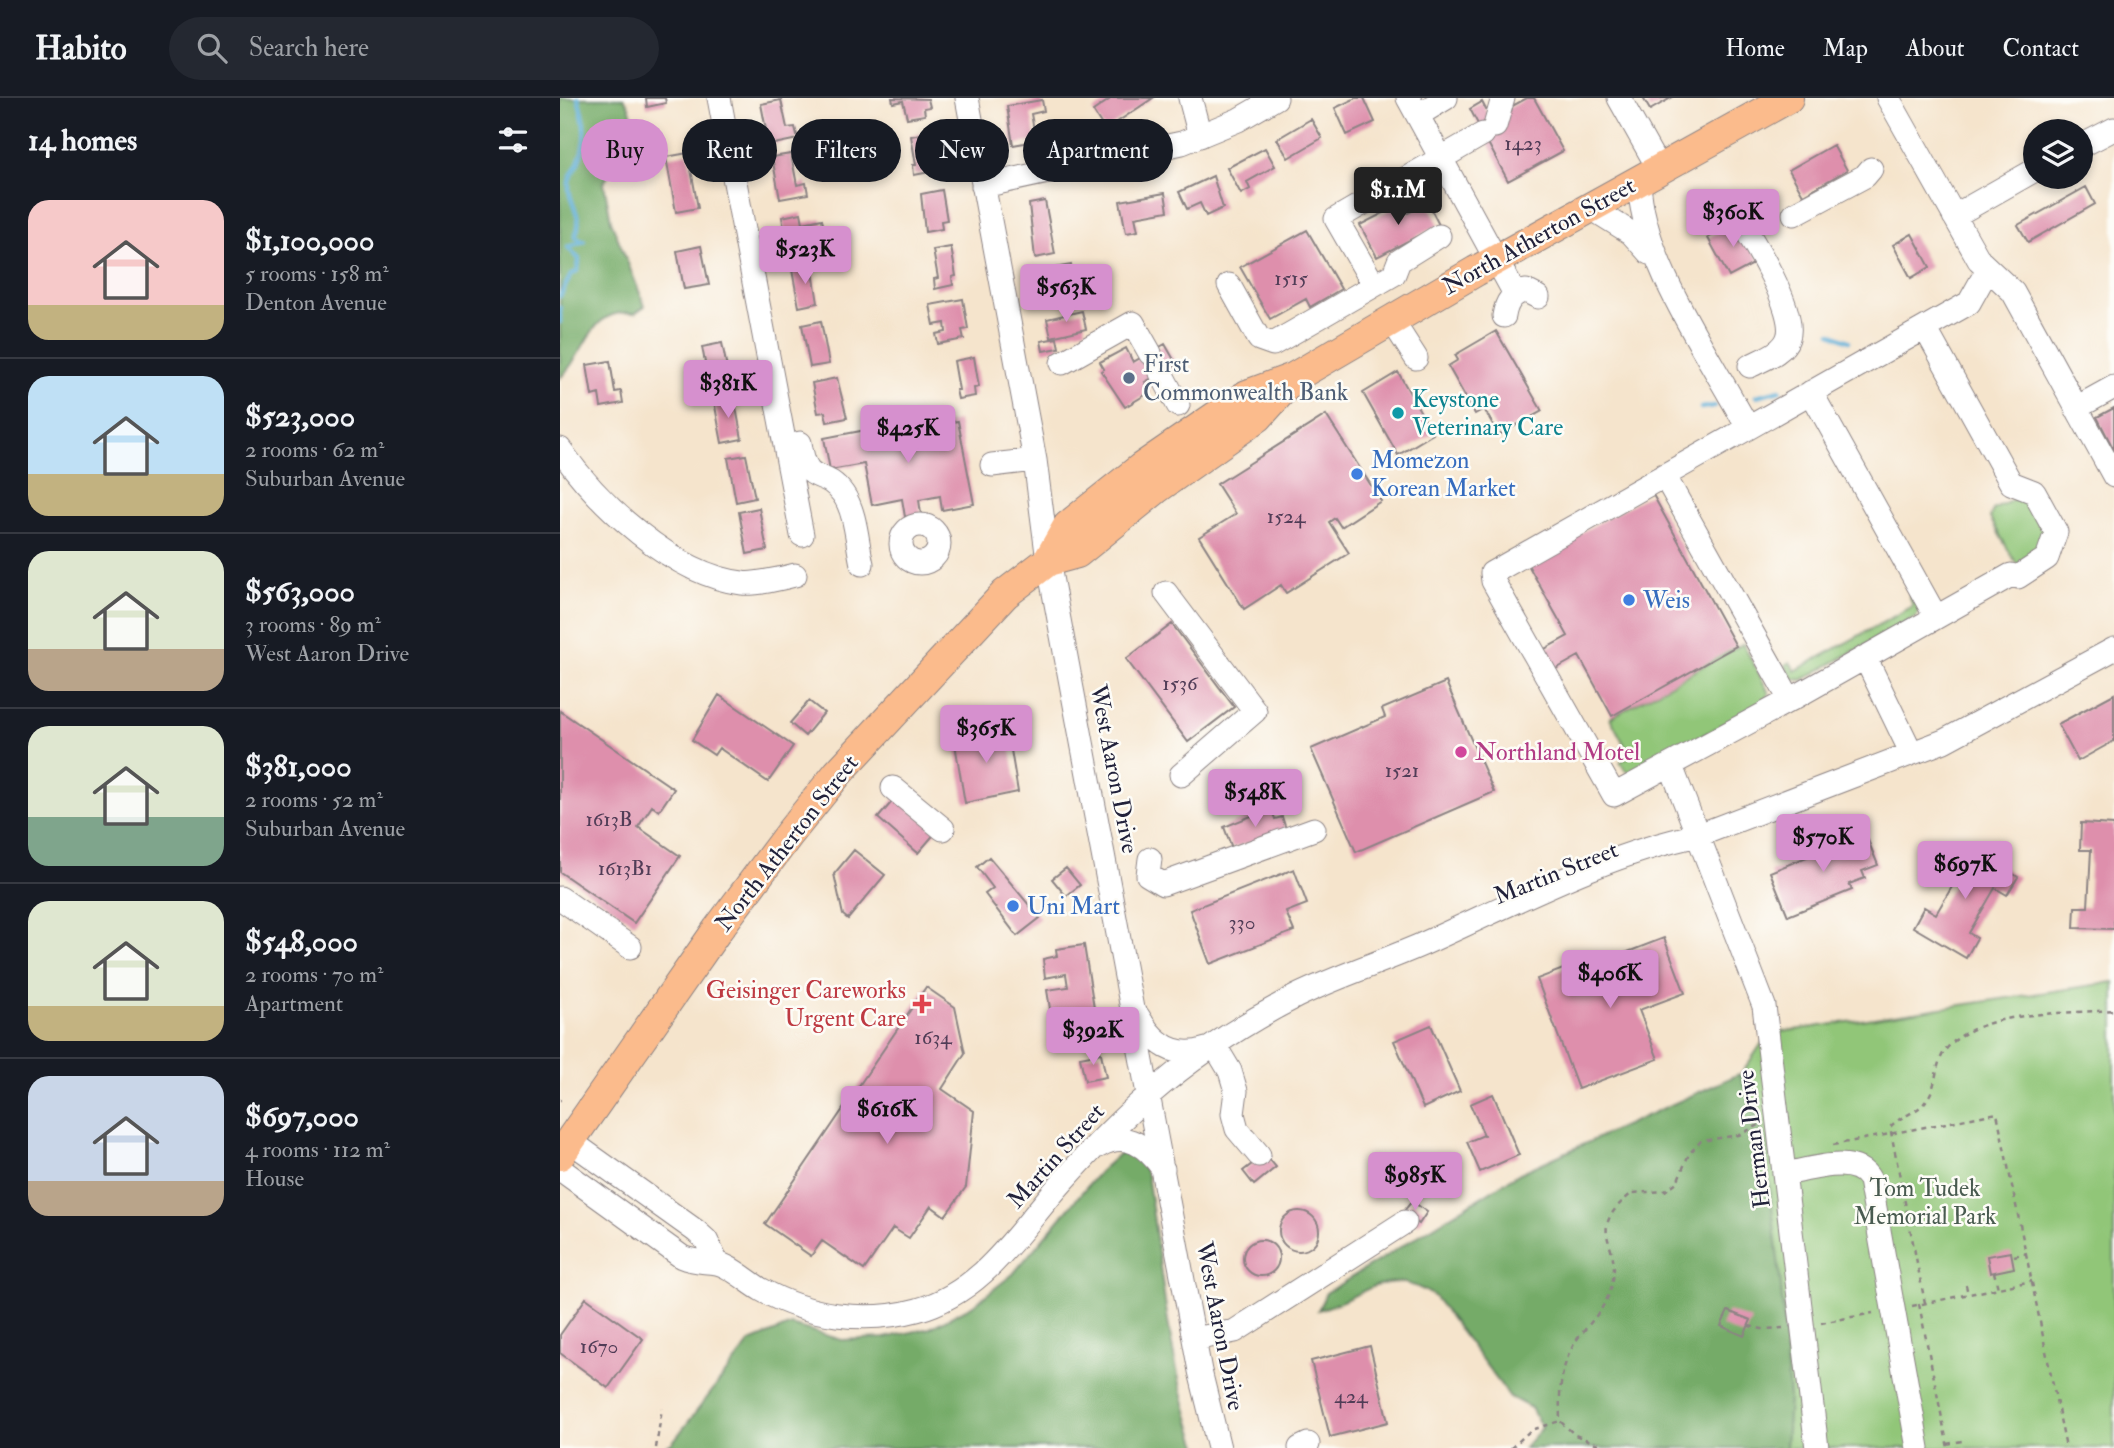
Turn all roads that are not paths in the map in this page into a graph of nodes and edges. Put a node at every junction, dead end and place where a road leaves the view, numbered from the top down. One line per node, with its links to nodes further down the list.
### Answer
1 (719, 98): 52 (street)
2 (967, 98): 18 (street, West Aaron Drive)
3 (1190, 98): 12 (street)
4 (1276, 98): 12 (street)
5 (1446, 98): 10 (street)
6 (1503, 98): 14 (street)
7 (1788, 98): 16 (main road, North Atherton Street)
8 (1888, 98): 22 (street)
9 (1622, 103): 16 (street)
10 (1413, 106): 14 (street)
11 (2114, 129): 13 (street)
12 (1200, 136): 18 (street)
13 (2093, 140)
14 (1443, 157): 25 (street); 27 (street)
15 (1871, 169): 20 (street)
16 (1649, 175): 19 (main road, North Atherton Street); 24 (street)
17 (2023, 177): 22 (street)
18 (984, 186): 48 (street, West Aaron Drive)
19 (1591, 208): 24 (street); 25 (main road, North Atherton Street)
20 (1794, 214)
21 (1737, 216): 38 (street)
22 (1954, 216): 26 (street)
23 (1439, 236): 27 (street)
24 (1654, 258): 45 (street)
25 (1496, 259): 29 (street); 31 (main road, North Atherton Street)
26 (1988, 269): 33 (street); 44 (street)
27 (1384, 280): 31 (street); 34 (street)
28 (1229, 285): 34 (street)
29 (1515, 294): 30 (street); 32 (street)
30 (1538, 297)
31 (1401, 314): 36 (street); 40 (main road, North Atherton Street)
32 (1504, 316)
33 (1925, 328): 42 (street); 57 (street)
34 (1273, 344): 40 (street)
35 (1150, 353): 37 (street)
36 (1416, 358)
37 (1062, 363)
38 (1750, 366)
39 (1161, 373): 43 (street)
40 (1293, 378): 53 (main road, North Atherton Street)
41 (2114, 387): 44 (street)
42 (1811, 392): 45 (street); 57 (street)
43 (1178, 405)
44 (2076, 408): 51 (street)
45 (1748, 428): 50 (street)
46 (800, 443): 54 (street)
47 (560, 449): 55 (street)
48 (1035, 460): 49 (street); 53 (street, West Aaron Drive)
49 (992, 465)
50 (1664, 475): 61 (street); 63 (street)
51 (2114, 476)
52 (802, 535)
53 (1048, 561): 72 (street, West Aaron Drive); 75 (main road, North Atherton Street)
54 (862, 564)
55 (795, 575)
56 (1166, 593): 64 (street)
57 (1936, 617): 60 (street)
58 (2114, 633): 62 (street, Martin Street)
59 (2114, 649): 62 (street, Martin Street)
60 (1865, 657): 61 (street); 62 (street)
61 (1790, 700): 63 (street)
62 (1911, 752): 68 (street, Martin Street)
63 (1671, 766): 68 (street, Herman Drive)
64 (1181, 775)
65 (893, 788): 66 (street)
66 (943, 829)
67 (1314, 829): 69 (street)
68 (1699, 835): 73 (street, Martin Street); 79 (street, Herman Drive)
69 (1150, 859)
70 (560, 898): 71 (street)
71 (630, 947)
72 (1132, 1004): 73 (street); 74 (street, West Aaron Drive)
73 (1216, 1046): 74 (street, Martin Street); 77 (street)
74 (1149, 1095): 76 (street, Martin Street); 78 (street, West Aaron Drive)
75 (562, 1150): 76 (street, Martin Street)
76 (1093, 1150): 78 (street)
77 (1259, 1155)
78 (1163, 1169): 81 (street, West Aaron Drive)
79 (1785, 1174): 83 (street, Herman Drive); 84 (street)
80 (1405, 1222): 81 (street)
81 (1194, 1339): 82 (street, West Aaron Drive)
82 (1219, 1448)
83 (1817, 1448)
84 (1918, 1448)

